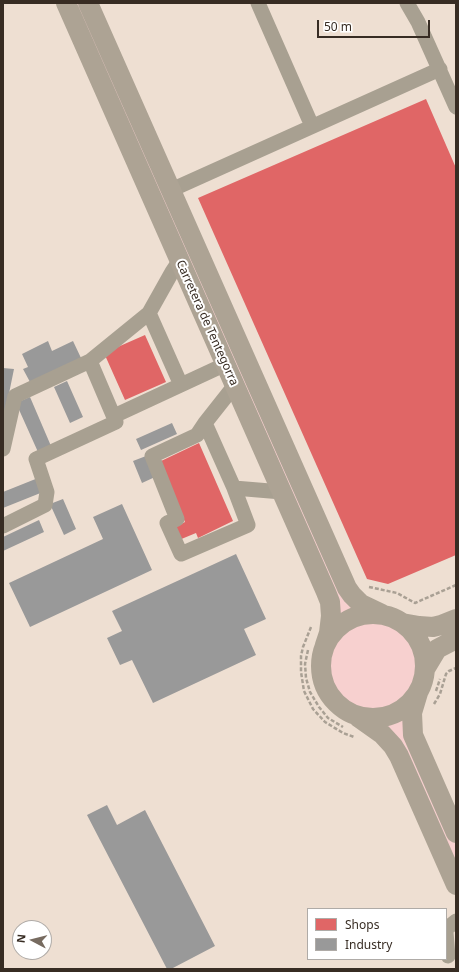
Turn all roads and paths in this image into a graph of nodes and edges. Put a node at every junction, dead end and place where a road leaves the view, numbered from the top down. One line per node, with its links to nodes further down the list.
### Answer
1 (66, 3): 9 (main road, Carretera de Tentegorra)
2 (88, 3): 8 (main road, Carretera de Tentegorra)
3 (258, 3): 7 (lane)
4 (407, 3): 5 (lane)
5 (440, 69): 6 (lane); 7 (lane)
6 (456, 108)
7 (312, 126): 8 (lane)
8 (171, 190): 23 (main road, Carretera de Tentegorra)
9 (180, 260): 10 (lane); 12 (main road, Carretera de Tentegorra)
10 (149, 313): 11 (lane); 13 (lane)
11 (90, 361): 15 (lane); 17 (lane)
12 (226, 364): 13 (lane); 14 (main road, Carretera de Tentegorra)
13 (181, 385): 15 (lane)
14 (235, 385): 16 (lane); 19 (main road, Carretera de Tentegorra)
15 (114, 416): 20 (lane)
16 (205, 423): 18 (lane); 18 (lane)
17 (3, 449)
18 (234, 488): 19 (lane)
19 (282, 492): 28 (main road, Carretera de Tentegorra)
20 (3, 526)
21 (456, 585): 22 (path)
22 (367, 586)
23 (382, 614): 25 (main road); 28 (main road)
24 (456, 619): 25 (main road)
25 (402, 623): 30 (main road)
26 (312, 626): 34 (path)
27 (456, 639): 30 (main road)
28 (317, 645): 33 (main road); 33 (path)
29 (456, 668): 32 (path)
30 (425, 669): 31 (main road)
31 (418, 692): 33 (main road); 35 (main road)
32 (432, 707)
33 (350, 722): 36 (main road)
34 (356, 738)
35 (456, 833)
36 (456, 885)
37 (456, 922): 38 (lane)
38 (447, 930)
39 (447, 944): 40 (lane)
40 (448, 956)

